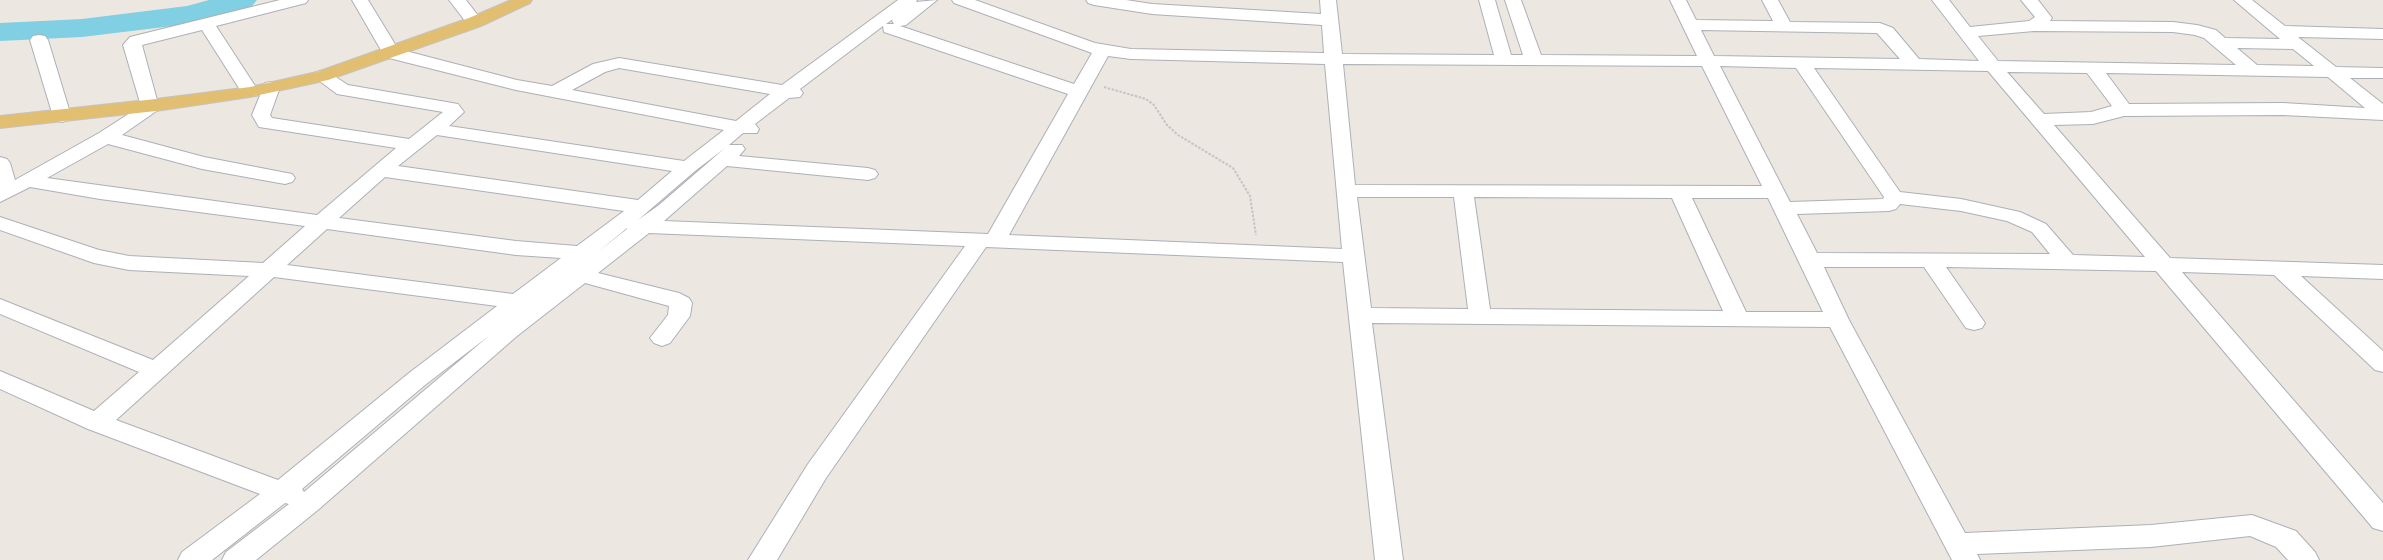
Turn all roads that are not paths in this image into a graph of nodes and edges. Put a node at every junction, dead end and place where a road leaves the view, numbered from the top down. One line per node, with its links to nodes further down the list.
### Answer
1 (300, 0): 19 (street)
2 (360, 0): 32 (street)
3 (457, 0): 18 (street)
4 (524, 0): 18 (main road)
5 (909, 0): 30 (street)
6 (929, 0): 23 (street)
7 (960, 0): 31 (street)
8 (1094, 0): 16 (street)
9 (1487, 0): 34 (street)
10 (1513, 0): 35 (street)
11 (1678, 0): 20 (street)
12 (1770, 0): 22 (street)
13 (1940, 0): 25 (street)
14 (2029, 0): 21 (street)
15 (2242, 0): 24 (street)
16 (1249, 7): 17 (street)
17 (1329, 10): 33 (street)
18 (475, 22): 32 (main road)
19 (206, 23): 48 (street); 50 (street)
20 (1690, 25): 22 (street); 36 (street)
21 (2034, 26): 25 (street); 28 (street)
22 (1785, 27): 38 (street)
23 (890, 28): 30 (street); 46 (street)
24 (2281, 31): 26 (street); 29 (street)
25 (1966, 32): 39 (street)
26 (2383, 34)
27 (39, 40): 53 (street)
28 (2221, 43): 29 (street); 41 (street)
29 (2297, 44): 42 (street)
30 (856, 45): 49 (street)
31 (1102, 50): 33 (street); 46 (street)
32 (391, 53): 44 (main road); 47 (street)
33 (1334, 59): 34 (street); 67 (street)
34 (1504, 60): 35 (street)
35 (1534, 60): 36 (street)
36 (1708, 61): 37 (street); 72 (street)
37 (1801, 62): 38 (street); 71 (street)
38 (1913, 64): 39 (street)
39 (1992, 65): 40 (street); 54 (street)
40 (2092, 67): 41 (street); 51 (street)
41 (2252, 70): 42 (street)
42 (2333, 72): 43 (street); 52 (street)
43 (2383, 73)
44 (322, 76): 45 (main road); 56 (street)
45 (271, 87): 48 (main road); 59 (street)
46 (1081, 87): 76 (street)
47 (557, 91): 49 (street); 57 (street)
48 (250, 92): 50 (main road)
49 (795, 93): 57 (street)
50 (153, 106): 53 (main road); 58 (street)
51 (2124, 110): 52 (street); 54 (street)
52 (2383, 113)
53 (62, 116): 55 (main road)
54 (2039, 120): 82 (street)
55 (0, 122)
56 (432, 129): 59 (street); 62 (street)
57 (750, 129): 60 (street); 62 (street)
58 (106, 137): 65 (street); 66 (street)
59 (412, 145): 63 (street)
60 (722, 160): 64 (street); 73 (street)
61 (0, 163): 70 (street)
62 (688, 167): 73 (street)
63 (381, 170): 73 (street); 74 (street)
64 (868, 174)
65 (285, 178)
66 (28, 181): 70 (street); 74 (street)
67 (1346, 191): 68 (street); 77 (street)
68 (1463, 192): 69 (street); 89 (street)
69 (1679, 192): 72 (street); 90 (street)
70 (4, 194)
71 (1894, 197): 72 (street); 80 (street)
72 (1779, 200): 78 (street)
73 (641, 217): 76 (street); 79 (street); 79 (street)
74 (323, 222): 79 (street); 83 (street)
75 (0, 224): 83 (street)
76 (988, 240): 77 (street); 105 (street)
77 (1354, 256): 88 (street)
78 (1810, 260): 81 (street); 91 (street)
79 (589, 261): 86 (street); 93 (street); 100 (street)
80 (2067, 261): 81 (street); 82 (street)
81 (1930, 262): 92 (street)
82 (2162, 264): 84 (street); 101 (street)
83 (270, 270): 86 (street); 96 (street)
84 (2282, 270): 85 (street); 94 (street)
85 (2383, 272)
86 (518, 302): 99 (street)
87 (0, 306): 96 (street)
88 (1360, 315): 89 (street); 106 (street)
89 (1480, 316): 90 (street)
90 (1738, 319): 91 (street)
91 (1838, 320): 102 (street)
92 (1974, 323)
93 (662, 338)
94 (2372, 341): 95 (street)
95 (2383, 364)
96 (156, 370): 98 (street)
97 (0, 379): 98 (street)
98 (98, 423): 99 (street)
99 (282, 491): 100 (street); 103 (street)
100 (310, 502): 104 (street)
101 (2383, 521)
102 (1962, 552): 107 (street)
103 (192, 560)
104 (236, 560)
105 (762, 560)
106 (1389, 560)
107 (2305, 560)

